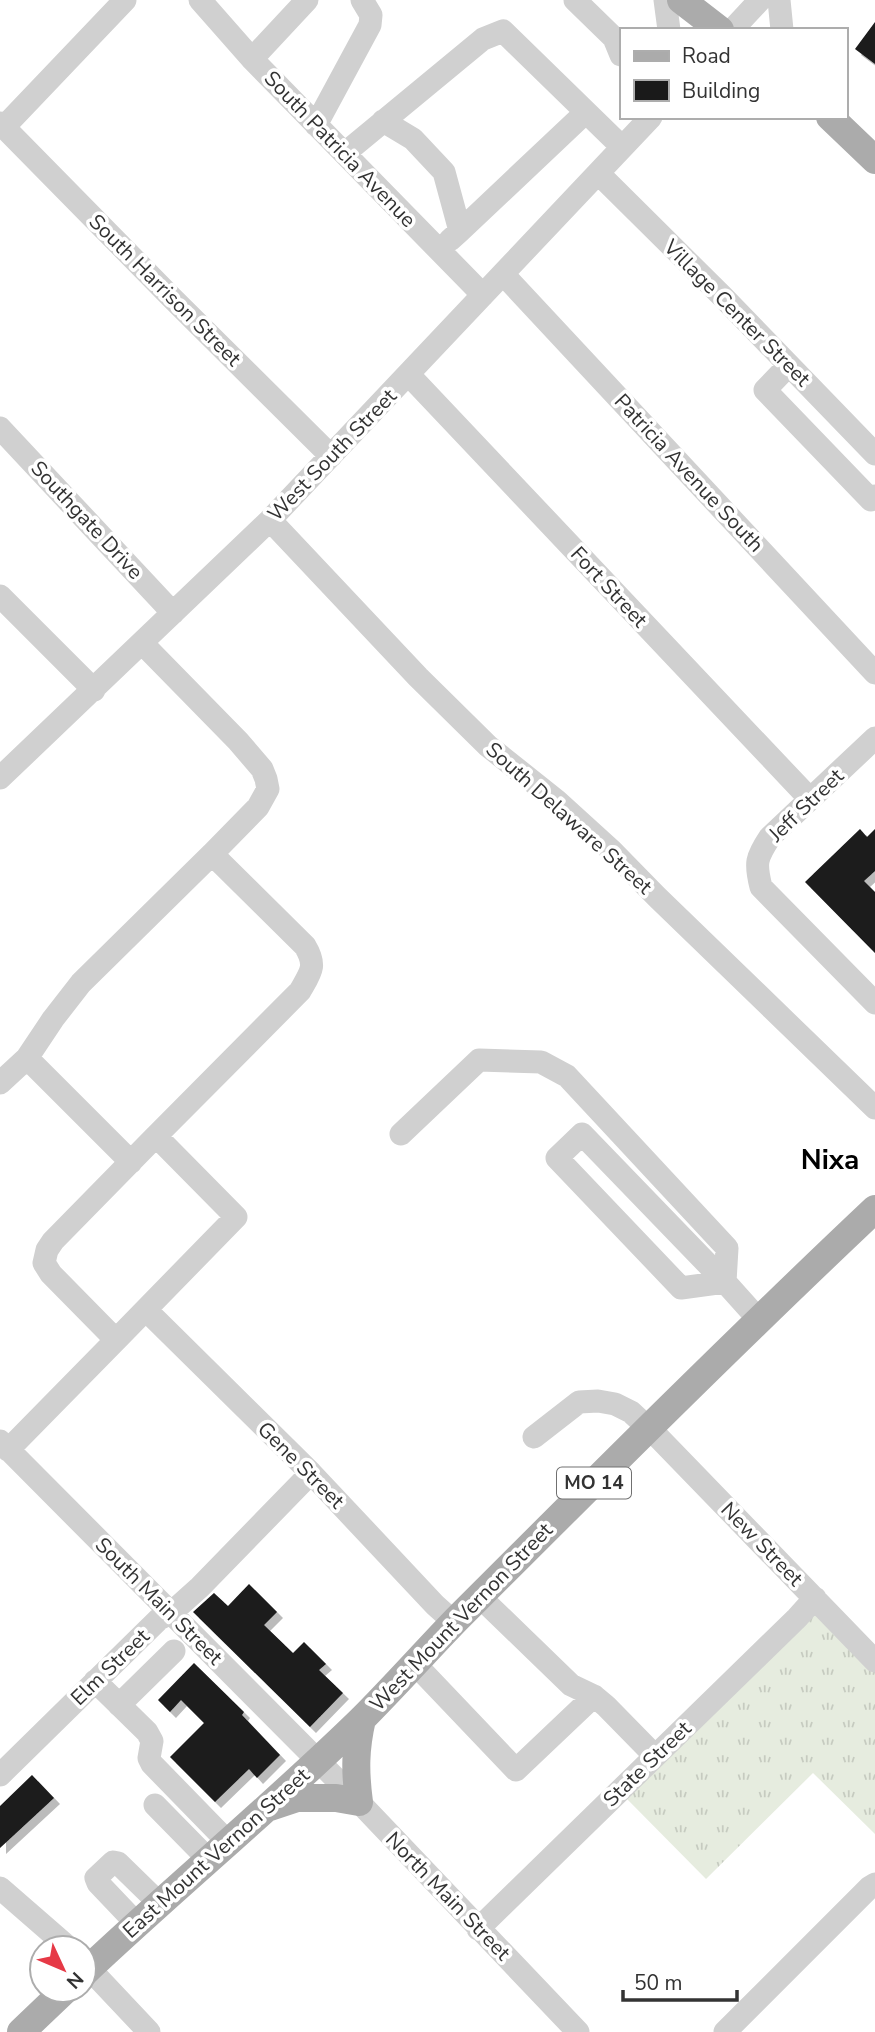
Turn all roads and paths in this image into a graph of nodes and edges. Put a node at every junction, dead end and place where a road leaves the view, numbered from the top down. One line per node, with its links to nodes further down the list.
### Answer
1 (125, 0): 21 (street)
2 (200, 0): 15 (street, South Patricia Avenue)
3 (307, 0): 15 (street)
4 (362, 0): 22 (street)
5 (575, 0): 14 (street)
6 (665, 0): 10 (street)
7 (681, 0): 11 (main road)
8 (760, 0): 12 (street)
9 (779, 0): 13 (street)
10 (669, 28)
11 (717, 28)
12 (734, 28)
13 (782, 28)
14 (620, 53)
15 (252, 59): 22 (street, South Patricia Avenue)
16 (586, 112): 20 (street); 23 (street); 28 (street)
17 (646, 119): 23 (street, West South Street)
18 (834, 119): 26 (main road)
19 (835, 119): 24 (main road)
20 (383, 121): 25 (street); 28 (street)
21 (2, 125): 38 (street, South Harrison Street)
22 (316, 125): 25 (street, South Patricia Avenue)
23 (622, 148): 27 (street, West South Street)
24 (875, 148)
25 (345, 153): 29 (street, South Patricia Avenue)
26 (875, 160)
27 (598, 173): 30 (street, West South Street); 32 (street, Village Center Street)
28 (460, 231): 29 (street)
29 (439, 250): 31 (street, South Patricia Avenue)
30 (503, 274): 31 (street, West South Street); 44 (street, Patricia Avenue South)
31 (483, 295): 33 (street, West South Street)
32 (789, 365): 34 (street, Village Center Street); 36 (street)
33 (409, 375): 38 (street, West South Street); 48 (street, Fort Street)
34 (837, 415): 36 (street); 37 (street, Village Center Street)
35 (0, 428): 42 (street, Southgate Drive)
36 (811, 438): 39 (street)
37 (875, 454)
38 (331, 456): 40 (street, West South Street)
39 (875, 496)
40 (270, 520): 42 (street, West South Street); 53 (street, South Delaware Street)
41 (0, 596): 45 (street)
42 (173, 613): 43 (street, West South Street)
43 (142, 643): 45 (street, West South Street); 49 (street)
44 (875, 673)
45 (94, 690): 47 (street, West South Street)
46 (875, 738): 48 (street, Jeff Street)
47 (0, 778)
48 (810, 799): 50 (street, Jeff Street)
49 (212, 854): 51 (street); 57 (street)
50 (875, 1003)
51 (27, 1058): 52 (street); 58 (street)
52 (0, 1083)
53 (871, 1097)
54 (602, 1114): 55 (street); 56 (street); 60 (street)
55 (401, 1134)
56 (582, 1134): 60 (street); 60 (street)
57 (156, 1136): 58 (street); 61 (street)
58 (131, 1162): 63 (street)
59 (873, 1214): 62 (main road, West Mount Vernon Street / MO 14)
60 (725, 1282): 62 (street)
61 (146, 1310): 63 (street); 67 (street, Gene Street)
62 (760, 1321): 64 (main road, West Mount Vernon Street / MO 14)
63 (116, 1340): 66 (street)
64 (649, 1428): 65 (street, New Street); 68 (main road, West Mount Vernon Street / MO 14); 69 (street, New Street)
65 (534, 1437)
66 (4, 1445): 70 (street, South Main Street)
67 (311, 1473): 70 (street, Elm Street); 71 (street, Gene Street)
68 (480, 1597): 71 (main road, West Mount Vernon Street / MO 14); 76 (street)
69 (814, 1598): 73 (street, New Street); 79 (street, State Street)
70 (171, 1613): 75 (street, Elm Street); 80 (street, South Main Street)
71 (454, 1622): 74 (main road, West Mount Vernon Street / MO 14)
72 (173, 1651): 77 (street)
73 (875, 1661)
74 (415, 1664): 76 (street); 78 (main road, West Mount Vernon Street / MO 14)
75 (95, 1681): 77 (street); 81 (street, Elm Street)
76 (594, 1696): 79 (street)
77 (119, 1705): 85 (street)
78 (362, 1718): 80 (main road, West Mount Vernon Street / MO 14); 82 (main road)
79 (655, 1756): 90 (street, State Street)
80 (317, 1761): 82 (street, North Main Street); 84 (main road, East Mount Vernon Street / MO 14)
81 (0, 1775)
82 (359, 1802): 84 (main road); 90 (street, North Main Street)
83 (155, 1805): 85 (street)
84 (267, 1808): 85 (main road, East Mount Vernon Street / MO 14)
85 (218, 1850): 88 (main road, East Mount Vernon Street / MO 14)
86 (875, 1884): 98 (street)
87 (0, 1888): 91 (street)
88 (159, 1903): 89 (main road, East Mount Vernon Street / MO 14); 89 (street)
89 (137, 1924): 92 (main road, East Mount Vernon Street / MO 14)
90 (478, 1928): 97 (street, North Main Street)
91 (53, 1934)
92 (98, 1958)
93 (98, 1980): 96 (street)
94 (50, 2004): 95 (main road)
95 (20, 2032)
96 (149, 2032)
97 (578, 2032)
98 (725, 2032)

